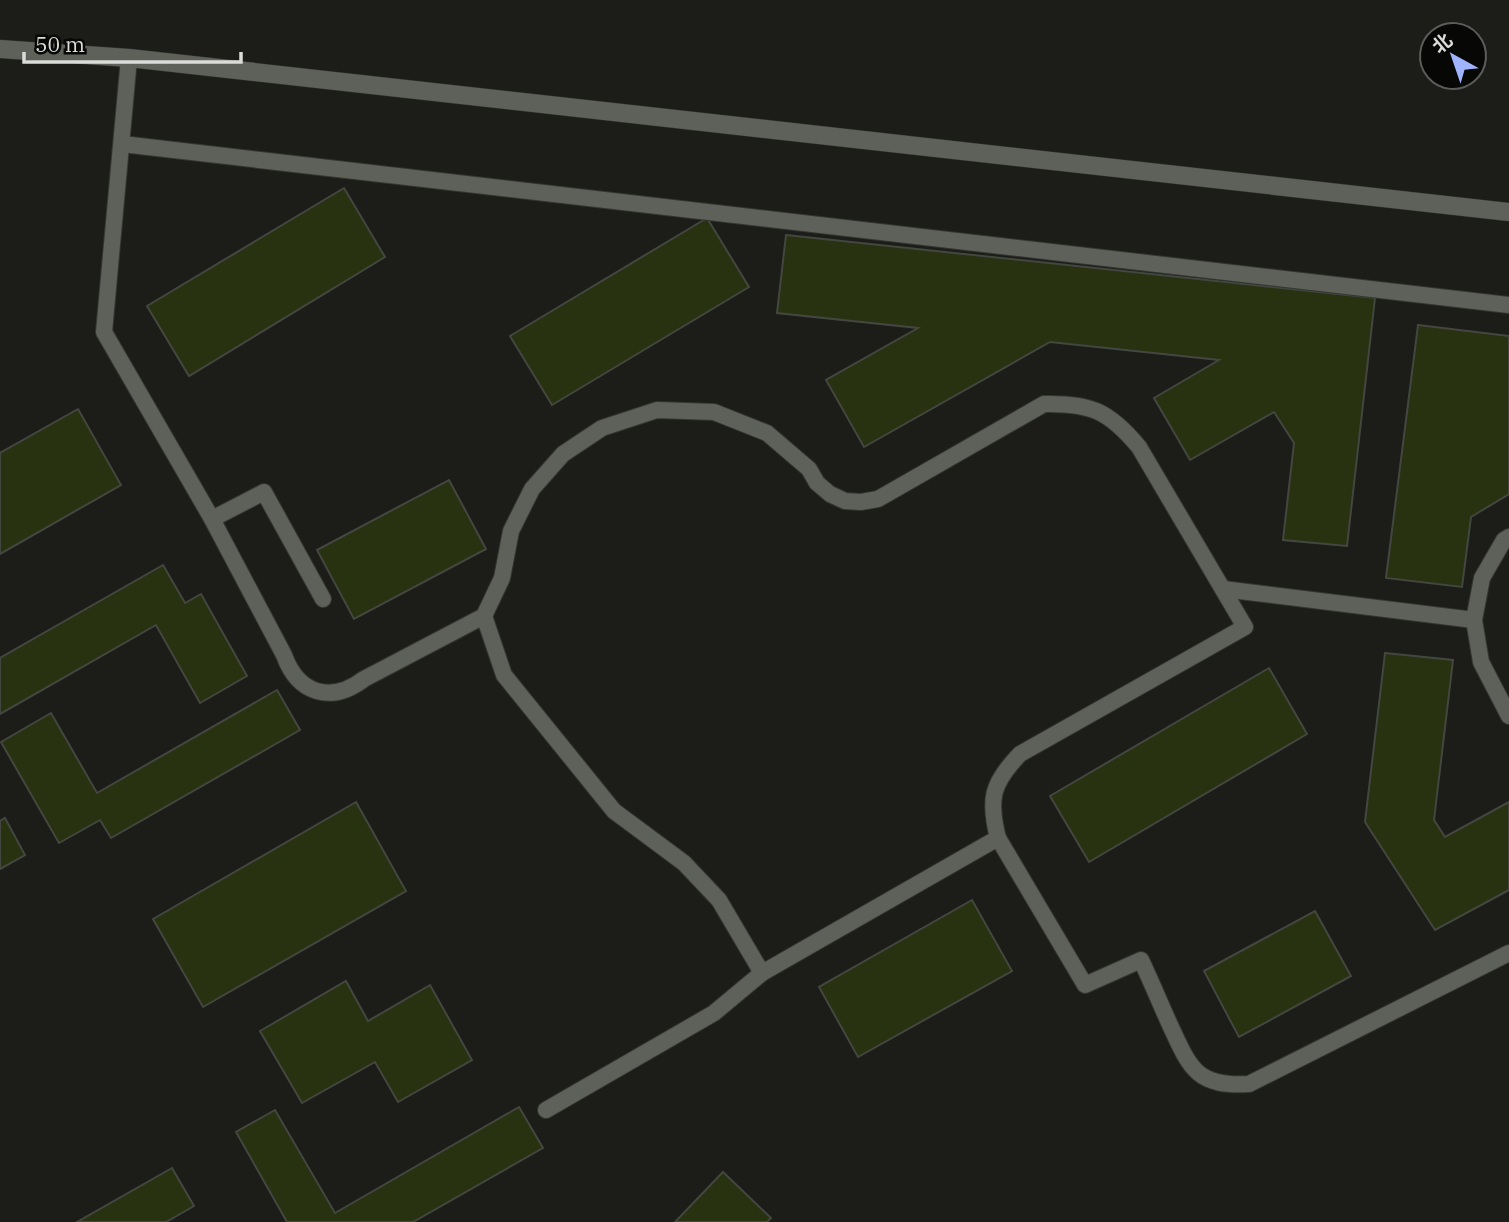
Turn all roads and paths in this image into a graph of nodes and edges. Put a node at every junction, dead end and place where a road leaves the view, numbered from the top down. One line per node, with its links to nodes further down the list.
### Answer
1 (0, 49): 2 (street)
2 (129, 58): 3 (lane); 4 (street)
3 (122, 144): 5 (lane); 6 (lane)
4 (1509, 212)
5 (1509, 304)
6 (212, 519): 9 (lane); 10 (lane)
7 (1509, 537): 11 (lane)
8 (1223, 589): 10 (lane); 11 (lane); 13 (lane)
9 (323, 599)
10 (484, 616): 15 (lane)
11 (1474, 620): 12 (lane)
12 (1509, 716)
13 (998, 838): 14 (lane); 15 (lane)
14 (1509, 953)
15 (762, 974): 16 (lane)
16 (546, 1110)

